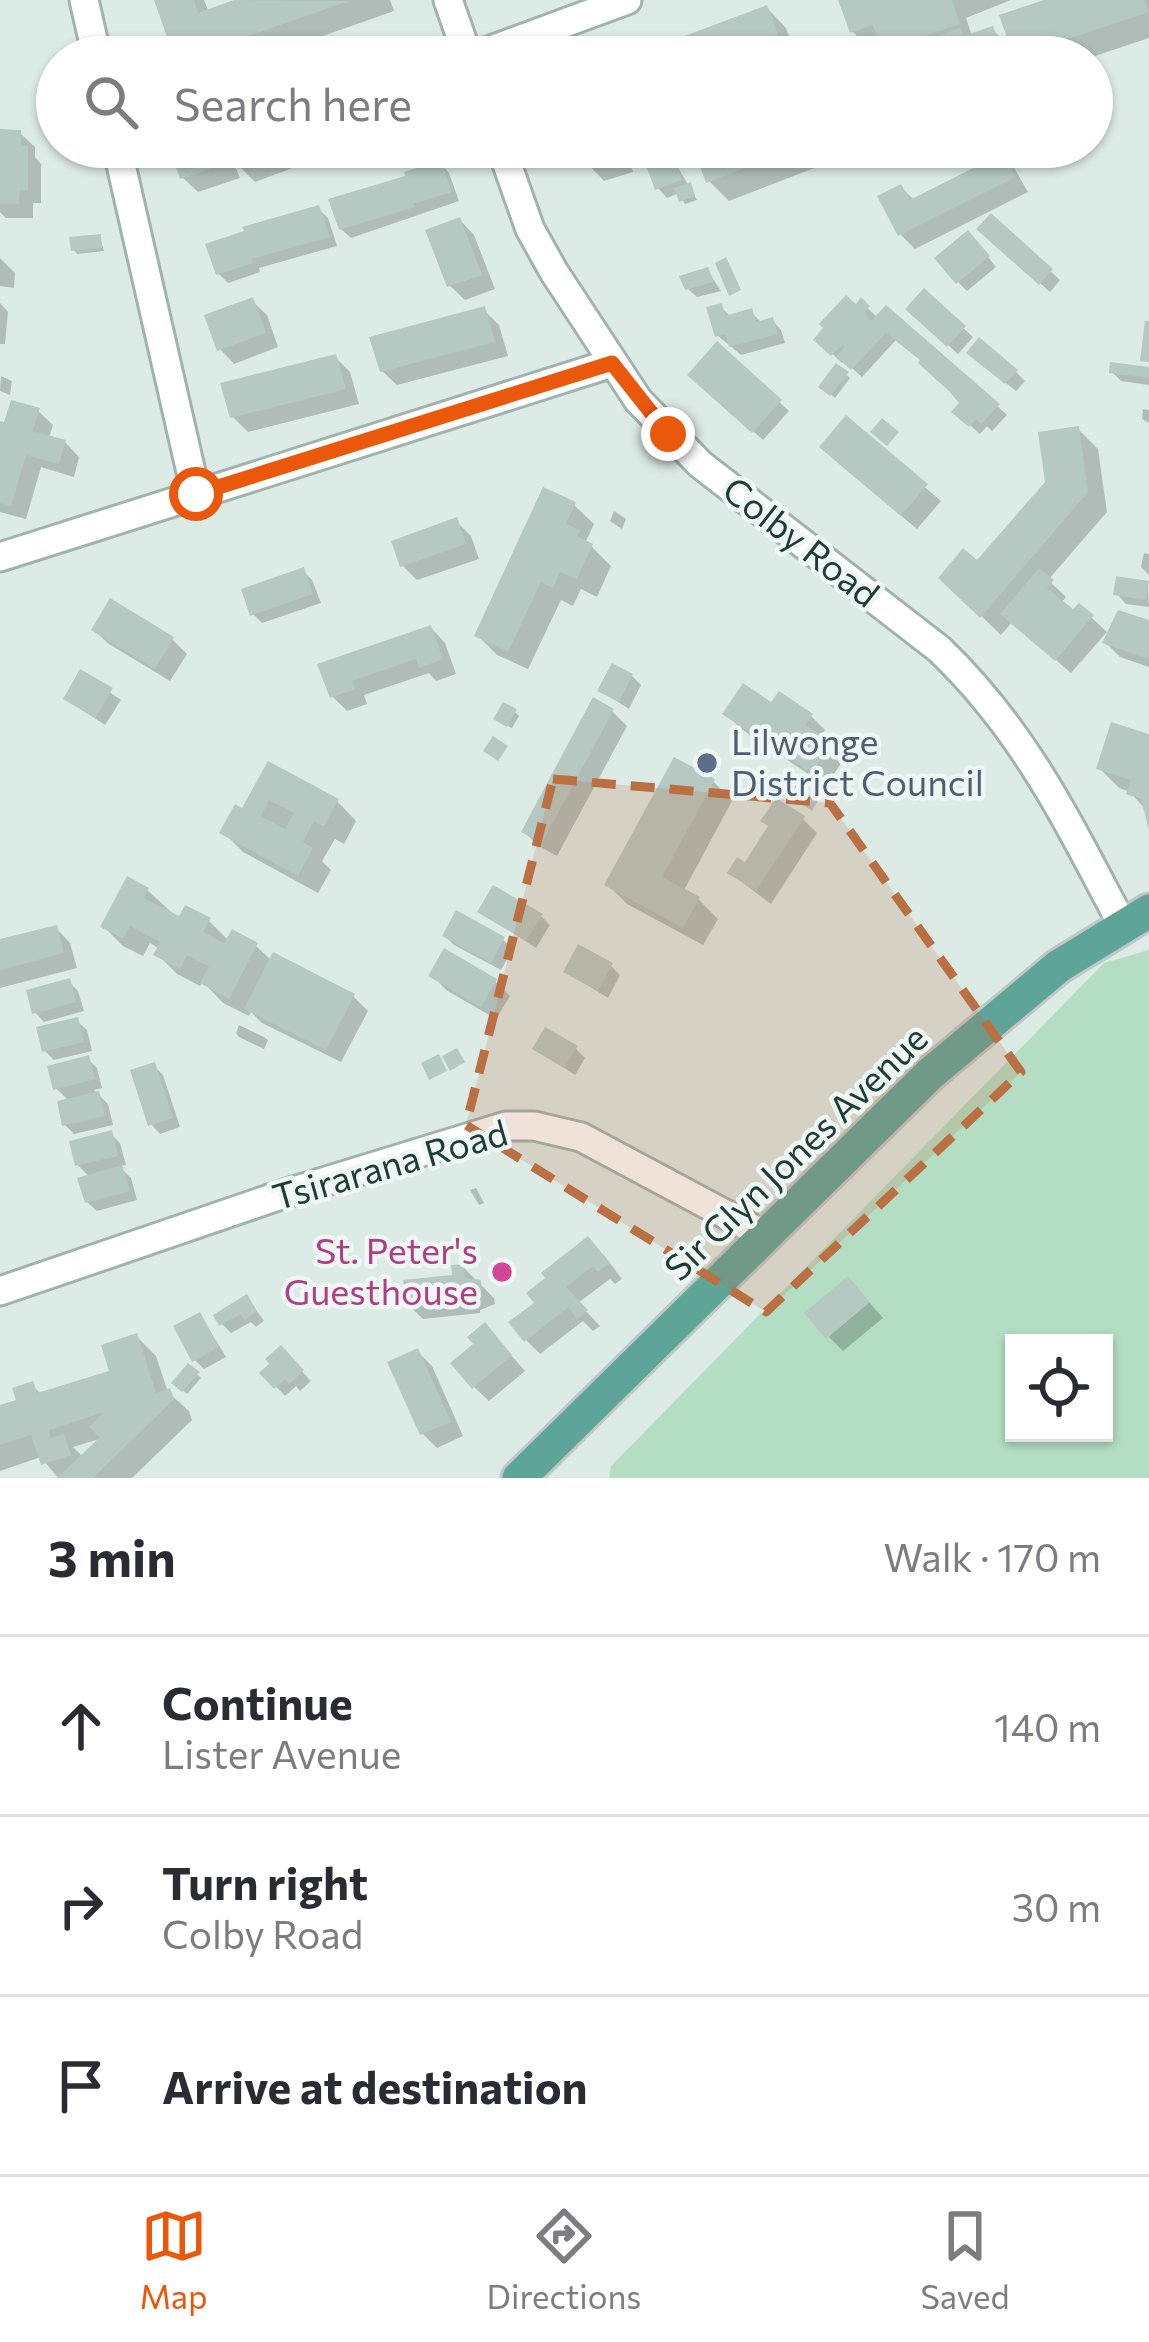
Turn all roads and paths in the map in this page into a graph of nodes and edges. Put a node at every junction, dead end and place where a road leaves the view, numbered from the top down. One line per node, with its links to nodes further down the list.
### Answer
1 (84, 0): 4 (street)
2 (448, 0): 5 (street)
3 (627, 0): 6 (street)
4 (92, 36)
5 (462, 36)
6 (528, 36)
7 (122, 168): 10 (street)
8 (508, 168): 9 (street, Colby Road)
9 (612, 363): 10 (street); 12 (street, Colby Road)
10 (196, 494): 11 (street)
11 (0, 557)
12 (1136, 918): 13 (main road, Sir Glyn Jones Avenue)
13 (768, 1237): 14 (street, Tsirarana Road); 15 (main road, Sir Glyn Jones Avenue)
14 (0, 1291)
15 (519, 1478)

